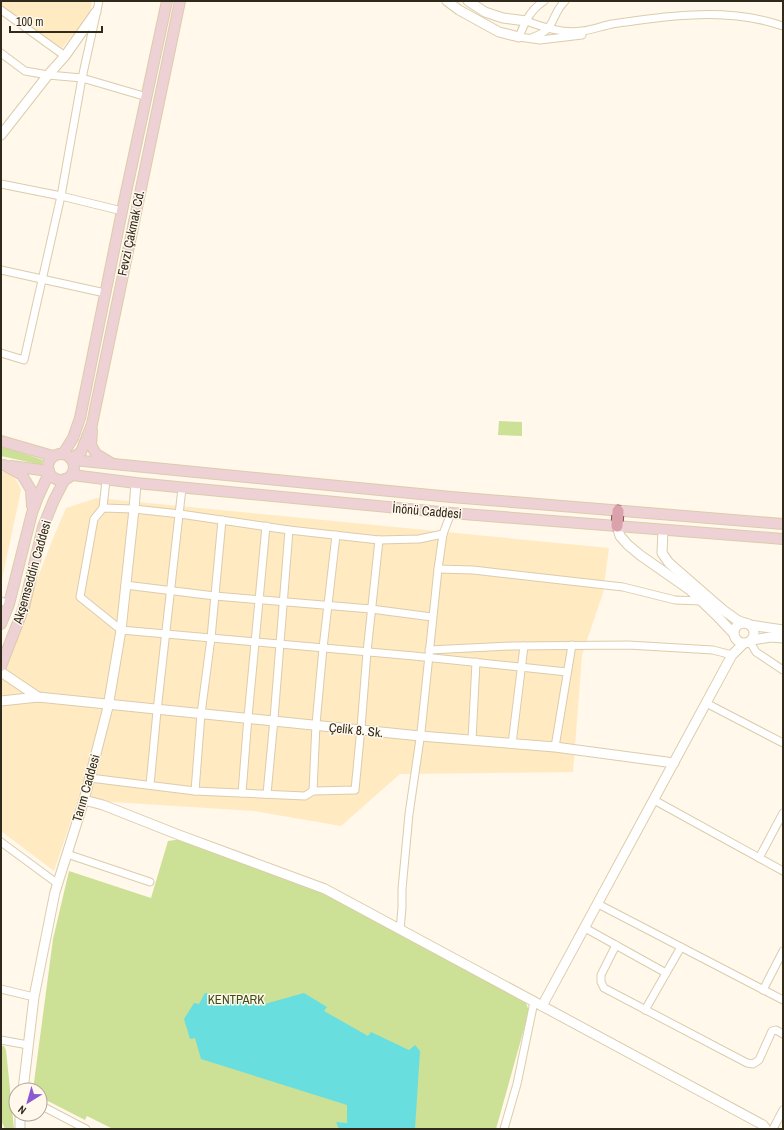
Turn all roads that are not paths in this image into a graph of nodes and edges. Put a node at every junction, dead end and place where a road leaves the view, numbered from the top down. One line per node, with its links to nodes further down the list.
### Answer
1 (99, 1): 9 (street)
2 (167, 1): 20 (main road, Fevzi Çakmak Cd.)
3 (180, 1): 29 (main road, Fevzi Çakmak Cd.)
4 (447, 1): 14 (street)
5 (468, 1): 10 (street)
6 (544, 1): 10 (street)
7 (565, 1): 13 (street)
8 (1, 10): 17 (street)
9 (96, 12): 17 (street); 19 (street)
10 (526, 21): 13 (street); 14 (street)
11 (612, 24): 12 (street); 13 (street); 15 (street)
12 (783, 26)
13 (549, 28): 15 (street)
14 (520, 37): 15 (street)
15 (529, 39)
16 (1, 53): 18 (street)
17 (65, 56): 18 (street)
18 (48, 75): 19 (street); 21 (street)
19 (82, 78): 20 (street); 23 (street)
20 (147, 97): 24 (main road, Fevzi Çakmak Cd.)
21 (1, 135)
22 (1, 185): 23 (street)
23 (61, 196): 24 (street); 26 (street)
24 (122, 211): 27 (main road, Fevzi Çakmak Cd.)
25 (1, 270): 26 (street)
26 (42, 279): 27 (street); 28 (street)
27 (105, 293): 31 (main road, Fevzi Çakmak Cd.)
28 (1, 353)
29 (92, 424): 31 (main road, Fevzi Çakmak Cd.); 32 (main road)
30 (1, 441): 31 (main road, İnönü Caddesi)
31 (65, 457): 32 (main road, İnönü Caddesi); 34 (main road); 35 (main road)
32 (113, 464): 41 (main road, İnönü Caddesi)
33 (3, 465): 34 (main road); 42 (main road)
34 (49, 472): 35 (main road); 42 (main road, Akşemseddin Caddesi)
35 (68, 477): 36 (main road, İnönü Caddesi); 84 (main road, Akşemseddin Caddesi)
36 (106, 480): 37 (main road, İnönü Caddesi); 39 (street)
37 (136, 483): 38 (main road, İnönü Caddesi); 40 (street, Tarım Caddesi)
38 (182, 488): 43 (main road, İnönü Caddesi); 44 (street)
39 (103, 508): 40 (street); 68 (street)
40 (134, 509): 44 (street); 56 (street, Tarım Caddesi)
41 (618, 511): 46 (main road, İnönü Caddesi); 48 (main road)
42 (32, 513): 61 (main road, Akşemseddin Caddesi)
43 (451, 513): 48 (main road, İnönü Caddesi); 51 (street)
44 (180, 514): 45 (street); 57 (street)
45 (222, 520): 47 (street); 58 (street)
46 (783, 524)
47 (266, 526): 49 (street); 59 (street)
48 (617, 526): 50 (main road, İnönü Caddesi); 60 (street)
49 (289, 530): 52 (street); 62 (street)
50 (663, 530): 53 (main road, İnönü Caddesi); 67 (street)
51 (443, 534): 54 (street); 55 (street)
52 (336, 535): 54 (street); 63 (street)
53 (783, 539)
54 (379, 540): 64 (street)
55 (438, 568): 60 (street); 65 (street)
56 (125, 585): 57 (street); 68 (street, Tarım Caddesi)
57 (170, 591): 58 (street); 70 (street)
58 (215, 596): 59 (street); 72 (street)
59 (259, 600): 62 (street); 74 (street)
60 (701, 601): 71 (street)
61 (5, 602): 66 (main road, Akşemseddin Caddesi)
62 (283, 602): 63 (street); 76 (street)
63 (328, 605): 64 (street); 79 (street)
64 (371, 609): 65 (street); 80 (street)
65 (432, 617): 81 (street)
66 (1, 624)
67 (747, 624): 69 (street); 71 (street); 75 (street)
68 (121, 630): 70 (street); 92 (street, Tarım Caddesi)
69 (783, 630)
70 (166, 634): 72 (street); 93 (street)
71 (734, 636): 75 (street); 82 (street)
72 (211, 638): 74 (street); 94 (street)
73 (783, 638): 75 (street)
74 (255, 642): 76 (street); 95 (street)
75 (748, 642): 82 (street); 86 (street)
76 (280, 644): 79 (street); 96 (street)
77 (524, 646): 78 (street); 81 (street); 85 (street)
78 (572, 646): 82 (street); 88 (street)
79 (323, 648): 80 (street); 97 (street)
80 (367, 652): 81 (street); 98 (street)
81 (428, 654): 83 (street); 99 (street)
82 (732, 655): 91 (street)
83 (476, 662): 85 (street); 100 (street)
84 (1, 666)
85 (522, 667): 88 (street); 102 (street)
86 (783, 670)
87 (1, 672): 89 (street)
88 (567, 672): 103 (street)
89 (38, 697): 90 (street, Çelik 8. Sk.); 92 (street, Çelik 8. Sk.)
90 (1, 701)
91 (706, 703): 101 (street); 104 (street)
92 (108, 704): 93 (street, Çelik 8. Sk.); 105 (street, Tarım Caddesi)
93 (157, 709): 94 (street, Çelik 8. Sk.); 106 (street)
94 (201, 714): 95 (street, Çelik 8. Sk.); 108 (street)
95 (248, 719): 96 (street, Çelik 8. Sk.); 109 (street)
96 (274, 721): 97 (street, Çelik 8. Sk.); 110 (street)
97 (316, 726): 98 (street, Çelik 8. Sk.); 107 (street)
98 (361, 730): 99 (street, Çelik 8. Sk.); 107 (street)
99 (420, 736): 100 (street, Çelik 8. Sk.); 122 (street)
100 (472, 740): 102 (street, Çelik 8. Sk.)
101 (783, 743)
102 (512, 744): 103 (street, Çelik 8. Sk.)
103 (555, 747): 104 (street, Çelik 8. Sk.)
104 (674, 763): 112 (street)
105 (90, 778): 106 (street); 111 (street, Tarım Caddesi)
106 (150, 785): 108 (street)
107 (312, 791): 110 (street)
108 (195, 792): 109 (street)
109 (242, 793): 110 (street)
110 (267, 794)
111 (84, 800): 115 (street, Tarım Caddesi); 122 (street)
112 (654, 800): 116 (street); 120 (street)
113 (783, 813): 116 (street)
114 (1, 842): 119 (street)
115 (67, 854): 118 (street); 119 (street, Tarım Caddesi)
116 (759, 858): 117 (street)
117 (783, 871)
118 (150, 882)
119 (58, 884): 129 (street, Tarım Caddesi)
120 (598, 904): 121 (street); 124 (street)
121 (585, 928): 123 (street); 131 (street)
122 (400, 930): 131 (street)
123 (616, 945): 126 (street); 132 (street)
124 (680, 947): 126 (street); 128 (street)
125 (783, 951): 128 (street)
126 (666, 973): 132 (street)
127 (1, 989): 129 (street)
128 (763, 990): 130 (street)
129 (34, 998): 135 (street, Tarım Caddesi)
130 (783, 1000)
131 (538, 1004): 140 (street); 141 (street)
132 (645, 1010): 133 (street)
133 (783, 1034)
134 (1, 1040): 135 (street)
135 (28, 1045): 136 (street, Tarım Caddesi)
136 (24, 1082)
137 (48, 1108): 139 (street)
138 (783, 1110): 142 (street)
139 (86, 1129)
140 (504, 1129)
141 (766, 1129)
142 (773, 1129)

